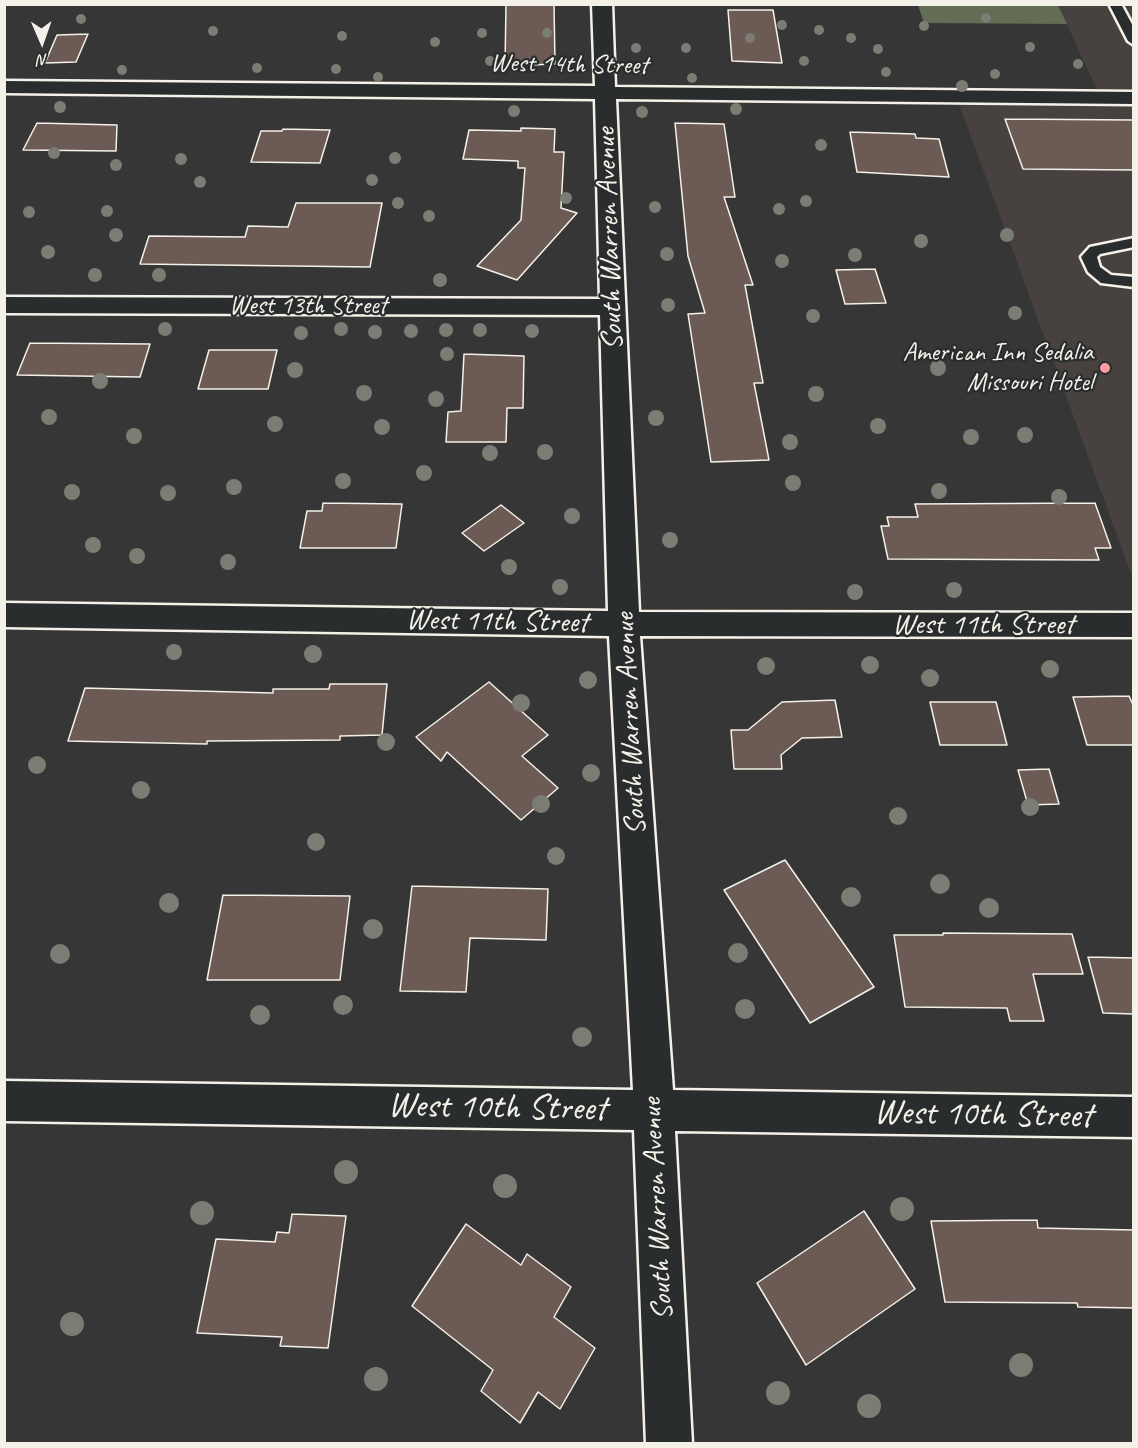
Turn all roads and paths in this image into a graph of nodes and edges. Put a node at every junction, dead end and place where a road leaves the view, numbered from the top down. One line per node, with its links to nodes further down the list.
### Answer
1 (603, 4): 5 (street, South Warren Avenue)
2 (1115, 4): 3 (lane)
3 (1134, 41)
4 (4, 87): 5 (street, West 14th Street)
5 (606, 93): 6 (street, West 14th Street); 10 (street, South Warren Avenue)
6 (1134, 98)
7 (1130, 242): 8 (lane)
8 (1134, 282)
9 (4, 304): 10 (street, West 13th Street)
10 (612, 307): 12 (street, South Warren Avenue)
11 (4, 615): 12 (street, West 11th Street)
12 (624, 624): 13 (street, West 11th Street); 15 (street, South Warren Avenue)
13 (1134, 626)
14 (4, 1101): 15 (street, West 10th Street)
15 (654, 1110): 16 (street, West 10th Street); 17 (street, South Warren Avenue)
16 (1134, 1117)
17 (669, 1443)

